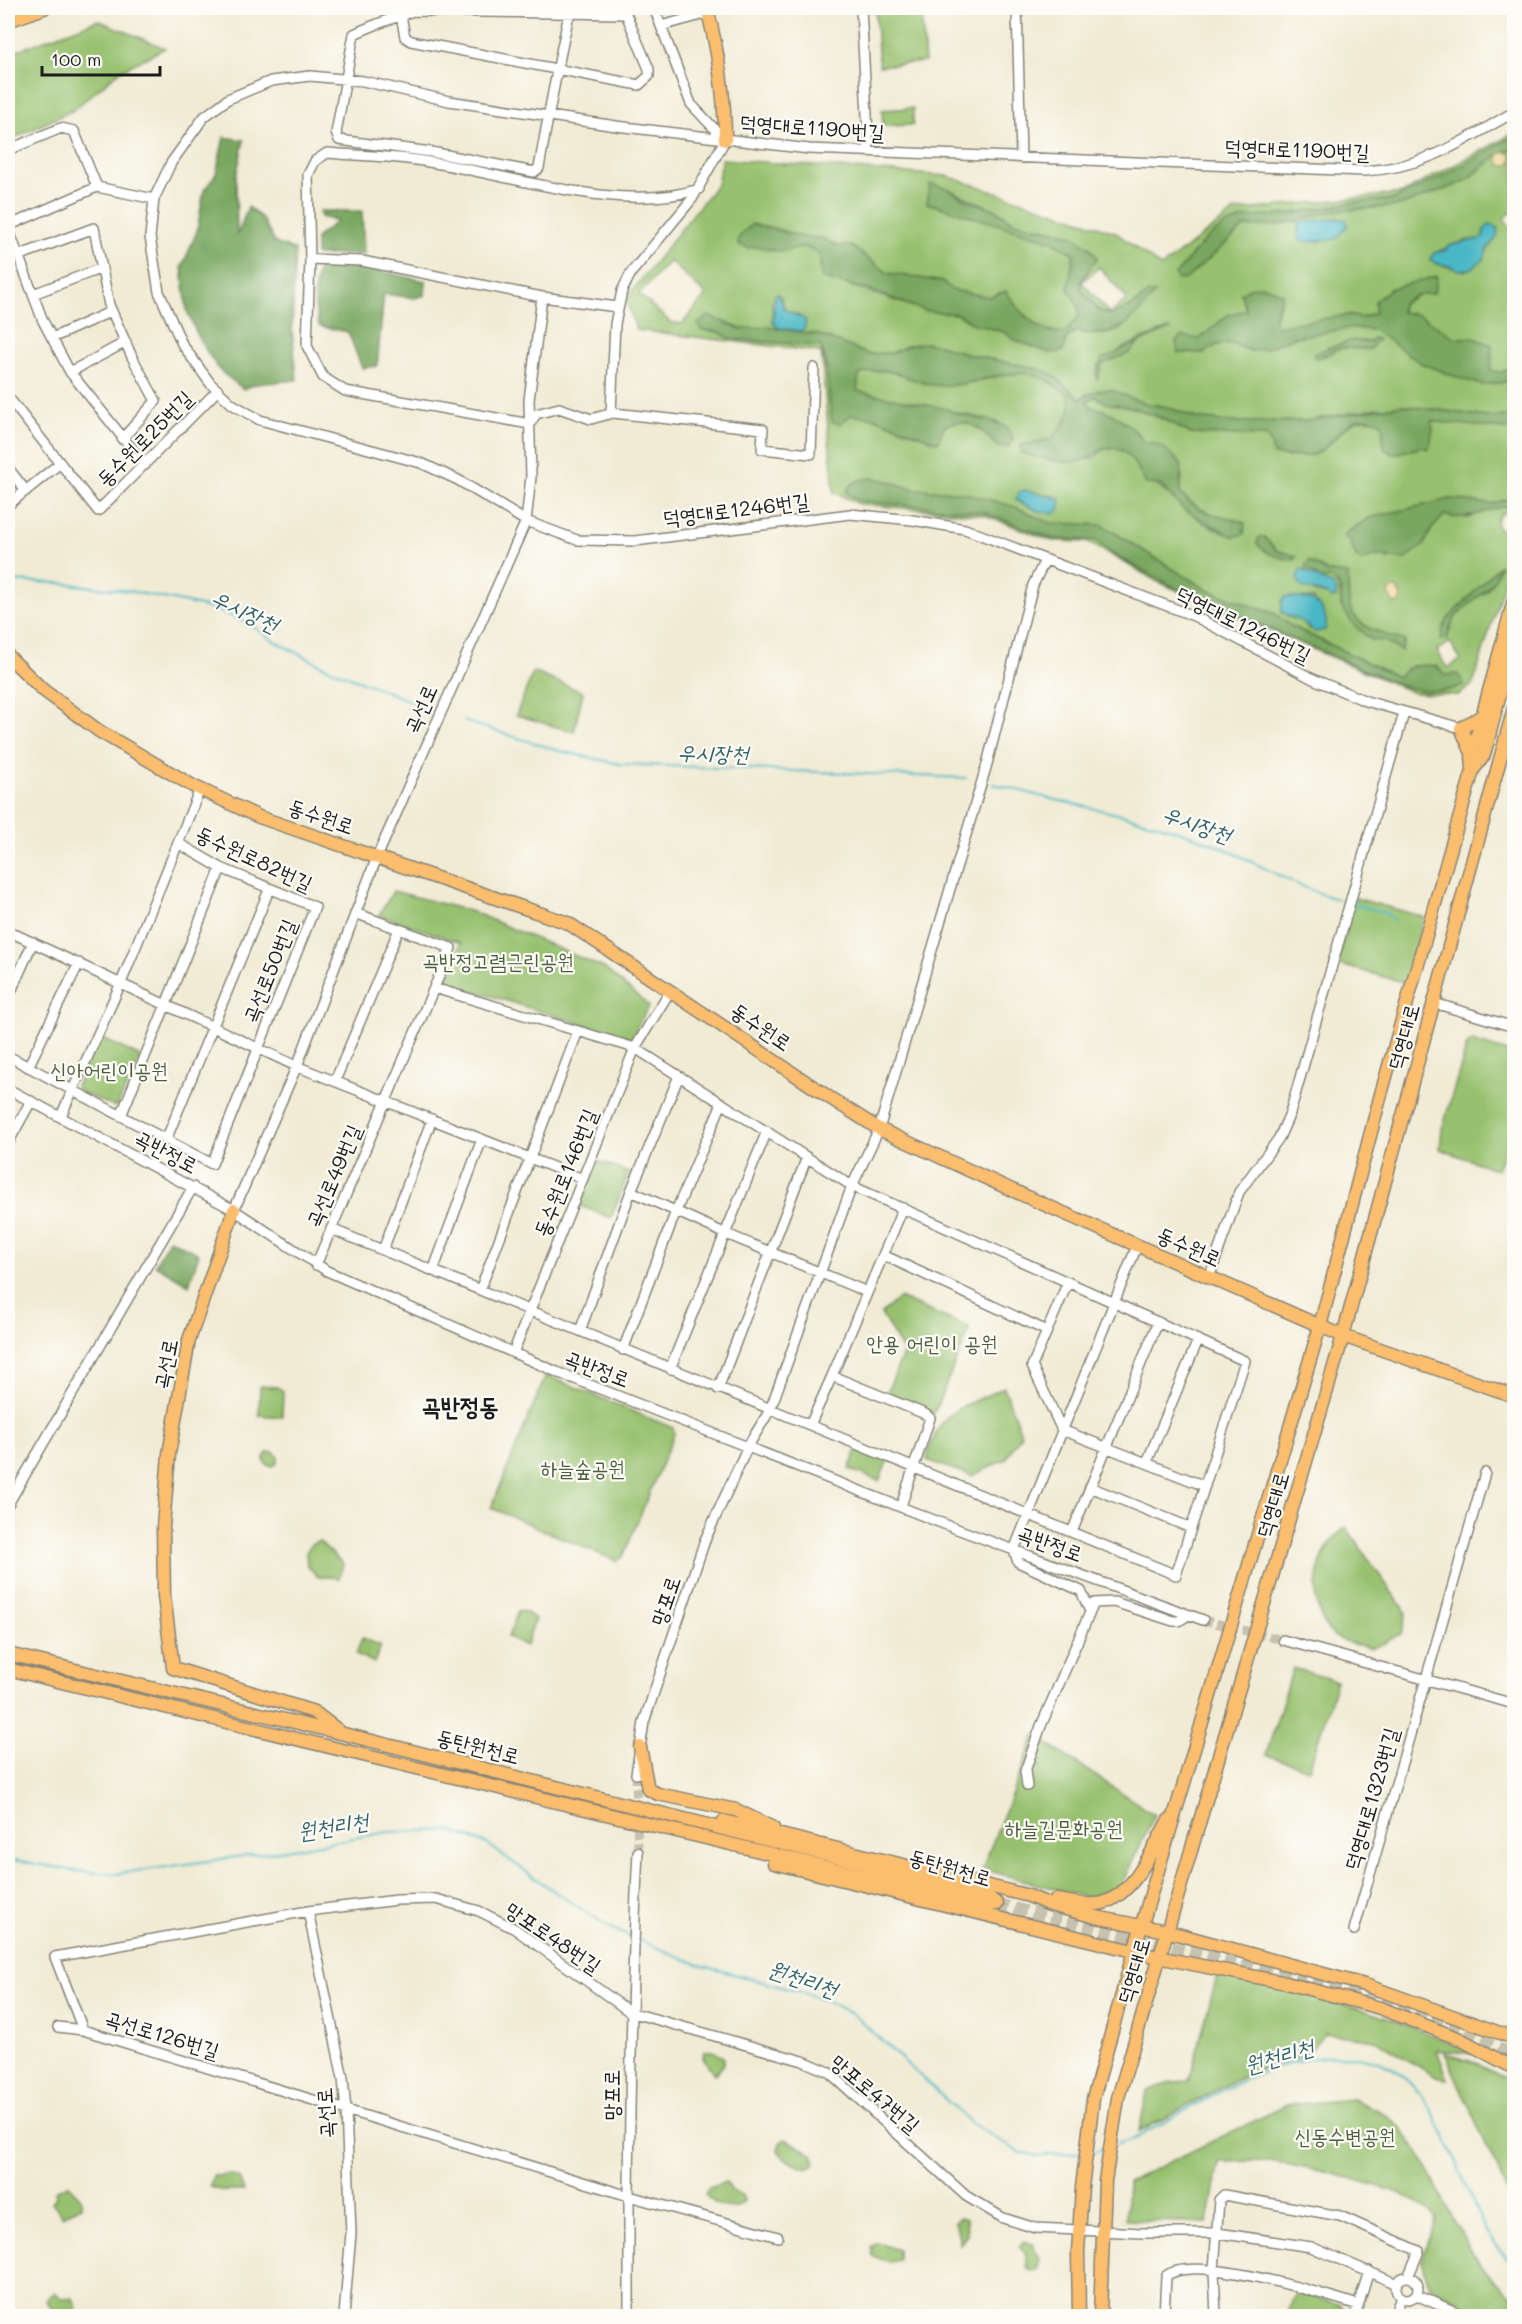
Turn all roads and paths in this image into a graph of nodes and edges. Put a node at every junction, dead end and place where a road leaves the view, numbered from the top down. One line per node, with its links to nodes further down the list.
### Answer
1 (44, 8): 8 (main road)
2 (654, 8): 9 (street)
3 (861, 8): 16 (street)
4 (1017, 8): 17 (street)
5 (708, 10): 9 (street); 14 (main road)
6 (569, 14): 7 (street); 10 (street); 10 (street)
7 (401, 15): 10 (street); 11 (street)
8 (8, 21)
9 (661, 26): 14 (street)
10 (557, 70): 13 (street)
11 (347, 80): 13 (street, 덕영대로1190번길); 13 (street); 20 (street, 덕영대로1190번길)
12 (1515, 112): 17 (street, 덕영대로1190번길)
13 (548, 116): 14 (street, 덕영대로1190번길)
14 (725, 140): 16 (street, 덕영대로1190번길); 19 (street)
15 (8, 150): 18 (street)
16 (869, 151): 17 (street, 덕영대로1190번길)
17 (1021, 158)
18 (97, 187): 20 (street); 21 (street)
19 (699, 189): 23 (street); 27 (street)
20 (154, 199): 33 (street, 덕영대로1246번길)
21 (8, 227): 22 (street)
22 (18, 256): 24 (street); 25 (street)
23 (310, 259): 26 (street); 36 (street)
24 (102, 268): 25 (street); 28 (street)
25 (33, 294): 29 (street)
26 (542, 297): 27 (street); 36 (street, 곡선로)
27 (617, 307): 35 (street)
28 (112, 311): 29 (street); 30 (street)
29 (52, 338): 32 (street)
30 (126, 342): 32 (street); 37 (street)
31 (814, 368): 35 (street)
32 (70, 372): 37 (street)
33 (218, 390): 39 (street, 동수원로25번길); 43 (street, 덕영대로1246번길)
34 (8, 397): 38 (street, 동수원로25번길)
35 (611, 413): 36 (street)
36 (530, 424): 43 (street, 곡선로)
37 (123, 439): 39 (street)
38 (59, 464): 39 (street, 동수원로25번길); 41 (street)
39 (145, 465)
40 (8, 468): 41 (street)
41 (26, 491): 42 (street)
42 (8, 505)
43 (526, 521): 44 (street, 덕영대로1246번길); 57 (street, 곡선로)
44 (1045, 560): 50 (street, 덕영대로1246번길); 90 (street)
45 (1515, 600): 51 (main road, 덕영대로)
46 (1515, 640): 48 (main road, 덕영대로)
47 (8, 656): 55 (main road, 동수원로)
48 (1509, 682): 54 (main road, 덕영대로)
49 (1515, 708): 70 (main road, 덕영대로)
50 (1404, 713): 52 (street, 덕영대로1246번길); 113 (street)
51 (1482, 716): 52 (main road); 53 (main road, 덕영대로)
52 (1461, 728): 53 (main road)
53 (1472, 753): 54 (main road, 덕영대로)
54 (1473, 770): 120 (main road, 덕영대로)
55 (200, 789): 56 (street, 동수원로82번길); 57 (main road, 동수원로)
56 (178, 843): 58 (street, 동수원로82번길); 66 (street, 동수원로82번길)
57 (377, 857): 61 (street, 곡선로); 68 (main road, 동수원로)
58 (221, 868): 59 (street, 동수원로82번길); 71 (street)
59 (269, 890): 60 (street, 동수원로82번길); 72 (street, 곡선로50번길)
60 (315, 907): 75 (street, 곡선로50번길)
61 (355, 913): 62 (street); 78 (street, 곡선로)
62 (399, 929): 67 (street, 곡선로49번길); 81 (street)
63 (8, 931): 64 (street, 곡선로50번길)
64 (33, 942): 65 (street, 곡선로50번길); 69 (street)
65 (79, 963): 66 (street, 곡선로50번길); 79 (street)
66 (121, 983): 71 (street, 곡선로50번길); 83 (street, 동수원로82번길)
67 (434, 988): 74 (street); 85 (street, 곡선로49번길)
68 (670, 991): 76 (street, 동수원로146번길); 90 (main road, 동수원로)
69 (8, 998)
70 (1434, 1003): 73 (street); 123 (main road, 덕영대로)
71 (166, 1004): 72 (street, 곡선로50번길); 88 (street)
72 (213, 1026): 75 (street, 곡선로50번길); 93 (street, 곡선로50번길)
73 (1515, 1028)
74 (578, 1031): 76 (street); 96 (street)
75 (259, 1048): 78 (street, 곡선로50번길); 93 (street, 곡선로50번길)
76 (635, 1048): 80 (street); 97 (street, 동수원로146번길)
77 (8, 1056): 79 (street)
78 (296, 1066): 81 (street); 102 (street, 곡선로)
79 (28, 1067): 83 (street)
80 (680, 1076): 86 (street); 100 (street)
81 (335, 1081): 85 (street)
82 (8, 1089): 84 (street, 곡반정로)
83 (74, 1091): 87 (street, 동수원로82번길); 88 (street)
84 (31, 1101): 87 (street, 곡반정로); 94 (street)
85 (386, 1101): 89 (street); 104 (street, 곡선로49번길)
86 (722, 1103): 91 (street); 103 (street)
87 (61, 1116): 99 (street, 곡반정로)
88 (121, 1116): 93 (street)
89 (432, 1119): 92 (street); 107 (street)
90 (879, 1129): 98 (street); 106 (main road, 동수원로)
91 (767, 1131): 95 (street); 105 (street)
92 (482, 1139): 96 (street); 111 (street)
93 (166, 1140)
94 (8, 1143)
95 (807, 1157): 98 (street); 108 (street)
96 (530, 1158): 97 (street); 115 (street)
97 (583, 1179): 118 (street, 동수원로146번길)
98 (852, 1186): 101 (street); 112 (street)
99 (193, 1187): 102 (street, 곡반정로); 141 (street)
100 (631, 1191): 103 (street); 121 (street)
101 (903, 1208): 109 (street); 114 (street)
102 (234, 1210): 110 (street, 곡반정로); 155 (main road, 곡선로)
103 (676, 1211): 105 (street); 125 (street)
104 (331, 1229): 107 (street); 110 (street, 곡선로49번길)
105 (724, 1233): 108 (street); 127 (street)
106 (1137, 1246): 113 (main road, 동수원로); 117 (street)
107 (382, 1250): 111 (street)
108 (770, 1252): 112 (street); 129 (street)
109 (883, 1255): 116 (street); 122 (street)
110 (316, 1265): 126 (street, 곡반정로)
111 (433, 1271): 115 (street)
112 (820, 1272): 116 (street); 131 (street)
113 (1209, 1278): 120 (main road, 동수원로)
114 (1068, 1282): 117 (street); 122 (street)
115 (480, 1290): 118 (street)
116 (867, 1292): 128 (street)
117 (1114, 1302): 119 (street); 133 (street)
118 (530, 1311): 121 (street); 126 (street, 동수원로146번길)
119 (1158, 1322): 124 (street); 135 (street)
120 (1320, 1326): 123 (main road, 동수원로); 160 (main road, 덕영대로)
121 (579, 1331): 125 (street)
122 (1047, 1331): 133 (street)
123 (1343, 1336): 130 (main road, 동수원로); 168 (main road, 덕영대로)
124 (1198, 1340): 136 (street); 139 (street)
125 (623, 1350): 127 (street)
126 (513, 1353): 134 (street, 곡반정로)
127 (670, 1369): 129 (street)
128 (832, 1376): 132 (street); 137 (street)
129 (718, 1389): 131 (street)
130 (1515, 1396)
131 (770, 1410): 132 (street); 134 (street, 망포로)
132 (810, 1425): 137 (street)
133 (1062, 1430): 135 (street); 143 (street)
134 (748, 1446): 142 (street, 곡반정로); 156 (street, 망포로)
135 (1106, 1446): 136 (street); 140 (street)
136 (1147, 1462): 139 (street)
137 (915, 1468): 142 (street); 143 (street)
138 (1485, 1473): 153 (street, 덕영대로1323번길)
139 (1205, 1486): 144 (street)
140 (1090, 1487): 144 (street); 145 (street)
141 (8, 1504)
142 (901, 1506): 146 (street, 곡반정로)
143 (1028, 1514): 145 (street); 146 (street)
144 (1191, 1528): 145 (street)
145 (1072, 1532)
146 (1014, 1550): 147 (street); 148 (street, 곡반정로)
147 (1089, 1609): 148 (street); 158 (street)
148 (1188, 1615): 149 (street, 곡반정로)
149 (1203, 1620)
150 (1283, 1640): 153 (street)
151 (8, 1654): 155 (main road, 동탄원천로)
152 (8, 1670): 161 (main road, 동탄원천로)
153 (1424, 1678): 154 (street); 167 (street, 덕영대로1323번길)
154 (1515, 1704)
155 (344, 1734): 159 (main road, 동탄원천로)
156 (640, 1747): 157 (street, 망포로); 162 (main road)
157 (636, 1774)
158 (1027, 1786)
159 (585, 1794): 161 (main road, 동탄원천로); 162 (main road)
160 (1178, 1806): 164 (main road); 166 (main road, 덕영대로)
161 (582, 1809): 169 (main road)
162 (793, 1838): 164 (main road)
163 (638, 1852): 171 (street, 망포로)
164 (1029, 1896): 166 (main road)
165 (308, 1911): 171 (street, 망포로48번길); 173 (street, 곡선로126번길); 176 (street, 곡선로)
166 (1143, 1926): 168 (main road); 169 (main road, 덕영대로)
167 (1354, 1930)
168 (1166, 1931): 170 (main road, 덕영대로); 174 (main road)
169 (1134, 1951): 170 (main road); 178 (main road, 덕영대로)
170 (1158, 1957): 175 (main road); 179 (main road, 덕영대로)
171 (630, 2012): 177 (street, 망포로); 178 (street, 망포로47번길)
172 (58, 2027): 173 (street)
173 (83, 2030): 176 (street, 곡선로126번길)
174 (1515, 2038)
175 (1514, 2066)
176 (346, 2111): 177 (street, 곡선로126번길); 189 (street, 곡선로)
177 (629, 2196): 181 (street, 곡선로126번길); 190 (street, 망포로)
178 (1079, 2231): 179 (street, 망포로47번길); 191 (main road, 덕영대로)
179 (1102, 2232): 180 (street, 망포로47번길); 192 (main road, 덕영대로)
180 (1218, 2233): 182 (street); 183 (street, 망포로47번길); 184 (street)
181 (778, 2237)
182 (1214, 2270): 188 (street); 193 (street); 194 (street)
183 (1369, 2271): 185 (street, 망포로47번길); 188 (street)
184 (1408, 2277): 185 (street); 186 (street)
185 (1397, 2284): 187 (street)
186 (1416, 2295): 187 (street); 197 (street)
187 (1401, 2297): 196 (street)
188 (1358, 2305): 195 (street)
189 (344, 2316)
190 (629, 2316)
191 (1079, 2316)
192 (1100, 2316)
193 (1164, 2316)
194 (1216, 2316)
195 (1355, 2316)
196 (1394, 2316)
197 (1465, 2316)

